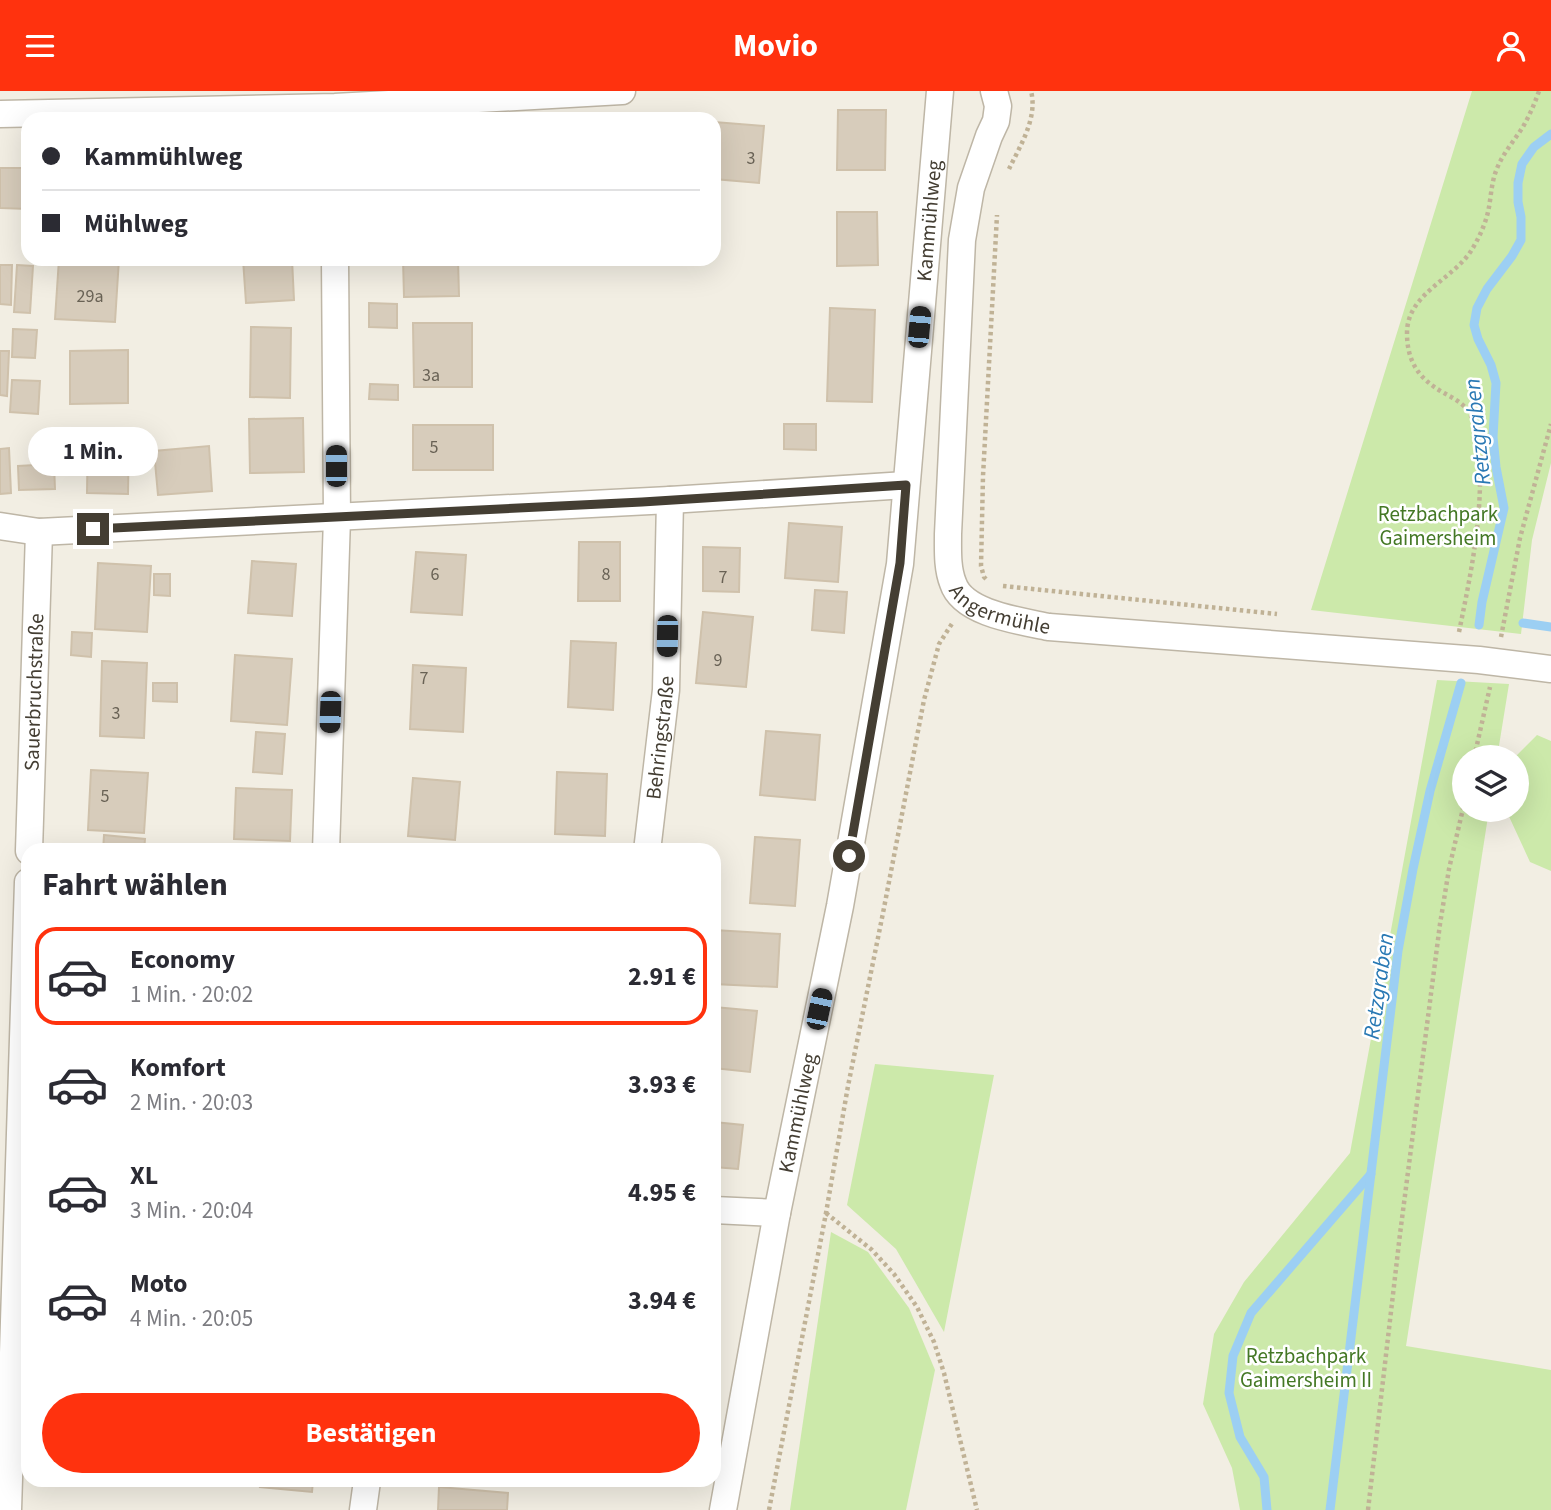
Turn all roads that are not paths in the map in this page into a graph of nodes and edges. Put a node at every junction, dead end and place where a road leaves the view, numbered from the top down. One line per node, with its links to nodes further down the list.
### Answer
1 (622, 91): 4 (street)
2 (940, 91): 8 (street, Kammühlweg)
3 (994, 91): 13 (street, Angermühle)
4 (348, 112)
5 (0, 114): 6 (street)
6 (21, 114)
7 (335, 266): 10 (street)
8 (906, 485): 9 (street); 19 (street, Kammühlweg)
9 (670, 500): 10 (street); 16 (street, Behringstraße)
10 (337, 518): 12 (street); 15 (street)
11 (0, 526): 12 (street)
12 (39, 532): 14 (street, Sauerbruchstraße)
13 (1551, 669)
14 (29, 843)
15 (326, 843)
16 (649, 843)
17 (21, 1101): 21 (street)
18 (721, 1210): 19 (street)
19 (777, 1213): 23 (street, Kammühlweg)
20 (366, 1487): 22 (street)
21 (8, 1510)
22 (363, 1510)
23 (723, 1510)

